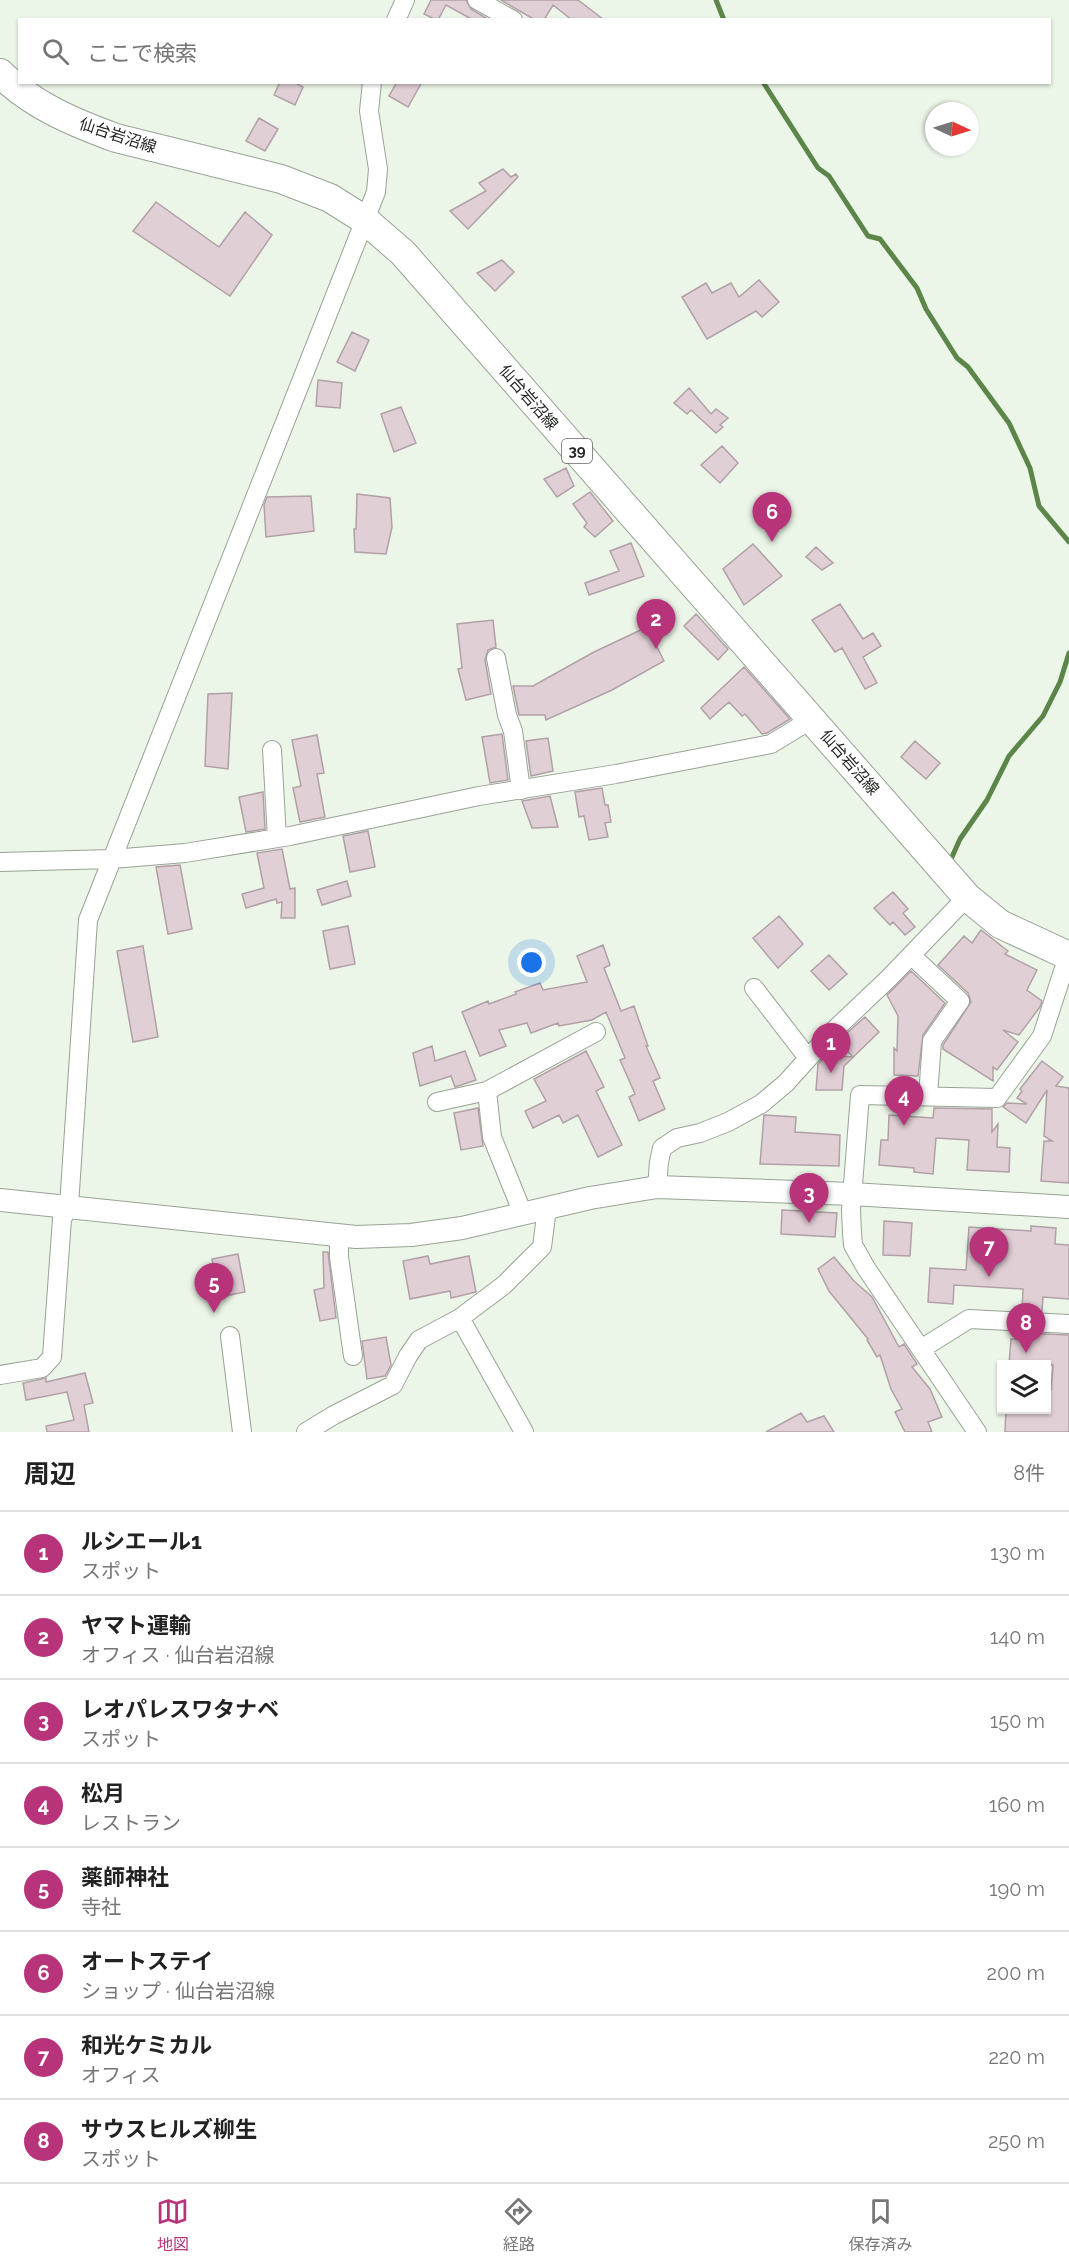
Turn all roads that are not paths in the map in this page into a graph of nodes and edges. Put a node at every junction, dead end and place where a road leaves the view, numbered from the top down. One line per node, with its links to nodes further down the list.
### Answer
1 (405, 0): 3 (street)
2 (477, 0): 4 (street)
3 (397, 18)
4 (509, 18)
5 (0, 73): 7 (main road, 仙台岩沼線 / 39)
6 (372, 84): 7 (street)
7 (365, 220): 9 (main road, 仙台岩沼線 / 39); 13 (street)
8 (496, 658): 11 (street)
9 (812, 719): 11 (street); 15 (main road, 仙台岩沼線 / 39)
10 (272, 750): 12 (street)
11 (521, 790): 12 (street)
12 (277, 838): 13 (street)
13 (112, 860): 14 (street); 27 (street)
14 (0, 862)
15 (967, 897): 16 (street); 17 (main road, 仙台岩沼線 / 39)
16 (912, 956): 20 (street); 22 (street)
17 (1068, 956): 22 (street)
18 (754, 988): 20 (street)
19 (596, 1032): 21 (street)
20 (808, 1058): 24 (street)
21 (487, 1091): 23 (street); 30 (street)
22 (928, 1096): 25 (street)
23 (436, 1102)
24 (657, 1187): 25 (street); 29 (street)
25 (852, 1194): 28 (street); 35 (street)
26 (0, 1200): 27 (street)
27 (69, 1206): 31 (street); 37 (street)
28 (1069, 1207)
29 (547, 1208): 30 (street); 32 (street)
30 (523, 1214): 31 (street)
31 (339, 1235): 36 (street)
32 (460, 1318): 39 (street); 40 (street)
33 (1069, 1324): 35 (street)
34 (230, 1336): 38 (street)
35 (921, 1349): 41 (street)
36 (353, 1356)
37 (0, 1375)
38 (242, 1432)
39 (306, 1432)
40 (525, 1432)
41 (977, 1432)

